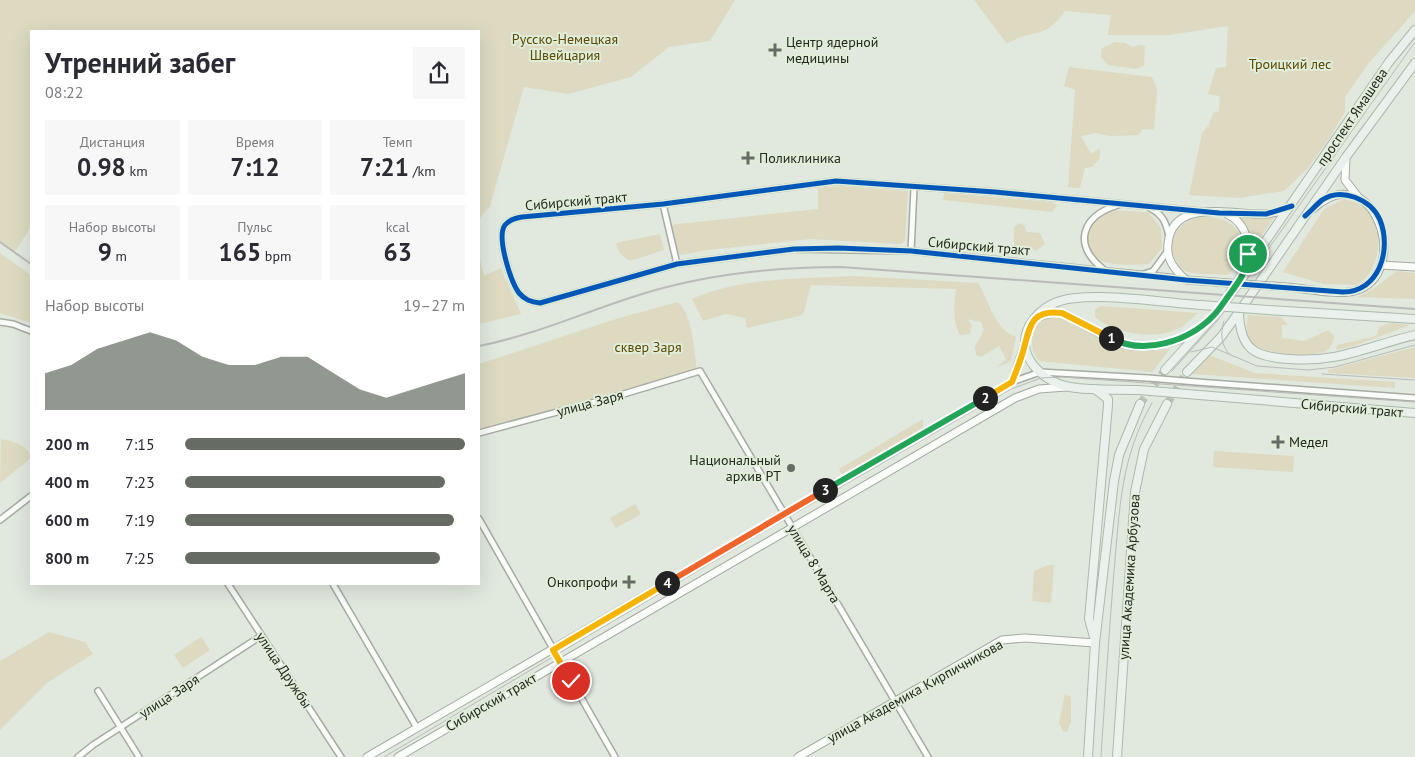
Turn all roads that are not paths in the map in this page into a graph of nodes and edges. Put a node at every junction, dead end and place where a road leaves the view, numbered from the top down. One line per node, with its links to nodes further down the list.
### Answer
1 (1415, 30): 8 (main road, проспект Ямашева)
2 (1415, 63): 3 (main road, проспект Ямашева)
3 (1346, 157): 5 (main road, проспект Ямашева); 12 (main road, проспект Ямашева)
4 (914, 188): 6 (street, Сибирский тракт); 7 (street, Сибирский тракт); 14 (street)
5 (1359, 198): 12 (main road); 17 (main road, проспект Ямашева)
6 (662, 204): 16 (street); 16 (street, Сибирский тракт)
7 (1121, 205): 9 (street, Сибирский тракт); 19 (street)
8 (1292, 206): 11 (main road); 20 (main road, проспект Ямашева)
9 (1148, 207): 10 (street, Сибирский тракт); 13 (street)
10 (1199, 211): 11 (main road, Сибирский тракт); 13 (main road)
11 (1219, 212): 20 (main road)
12 (1305, 216): 23 (main road, проспект Ямашева)
13 (1169, 237): 15 (main road)
14 (911, 251): 16 (street, Сибирский тракт); 19 (street, Сибирский тракт)
15 (1167, 252): 21 (street); 22 (main road)
16 (677, 264)
17 (1381, 265): 18 (main road); 22 (main road, bridge)
18 (1415, 267)
19 (1103, 269): 21 (street, Сибирский тракт)
20 (1246, 271): 24 (main road, проспект Ямашева)
21 (1142, 275): 22 (street, Сибирский тракт)
22 (1186, 280)
23 (1239, 312): 29 (main road); 34 (main road, проспект Ямашева)
24 (1214, 316): 25 (main road); 31 (main road, проспект Ямашева)
25 (1035, 318): 26 (main road, bridge); 30 (main road)
26 (1415, 319)
27 (0, 322): 28 (street)
28 (30, 332)
29 (1415, 335)
30 (1024, 346): 33 (main road); 35 (main road)
31 (1165, 370)
32 (700, 371): 42 (street, улица Заря); 44 (street, улица 8 Марта)
33 (1040, 372): 35 (street, Сибирский тракт); 36 (main road); 38 (street, Сибирский тракт, bridge)
34 (1187, 372)
35 (1012, 382): 44 (main road, Сибирский тракт)
36 (1069, 387): 37 (main road, Сибирский тракт); 47 (main road, Сибирский тракт)
37 (1093, 388): 41 (main road, Сибирский тракт, bridge); 51 (main road)
38 (1415, 398)
39 (1140, 404): 51 (main road, улица Академика Арбузова)
40 (1167, 404): 67 (main road, улица Академика Арбузова)
41 (1415, 413)
42 (480, 432)
43 (30, 497): 45 (street)
44 (784, 514): 47 (street, улица 8 Марта); 52 (main road, Сибирский тракт)
45 (0, 520)
46 (480, 521): 52 (street)
47 (793, 528): 53 (main road, Сибирский тракт); 55 (street, улица 8 Марта)
48 (229, 585): 50 (street, улица Дружбы)
49 (334, 585): 57 (street)
50 (261, 636): 56 (street, улица Заря); 60 (street, улица Дружбы)
51 (1095, 643): 55 (main road, улица Академика Кирпичникова); 66 (main road, улица Академика Арбузова)
52 (553, 650): 53 (street); 57 (main road, Сибирский тракт)
53 (560, 662): 62 (main road, Сибирский тракт); 63 (street)
54 (98, 691): 56 (street)
55 (895, 701): 64 (main road, улица Академика Кирпичникова); 65 (street, улица 8 Марта)
56 (120, 727): 58 (street, улица Заря); 59 (street)
57 (418, 728): 61 (main road, Сибирский тракт)
58 (78, 757)
59 (139, 757)
60 (341, 757)
61 (367, 757)
62 (398, 757)
63 (615, 757)
64 (798, 757)
65 (928, 757)
66 (1088, 757)
67 (1117, 757)

